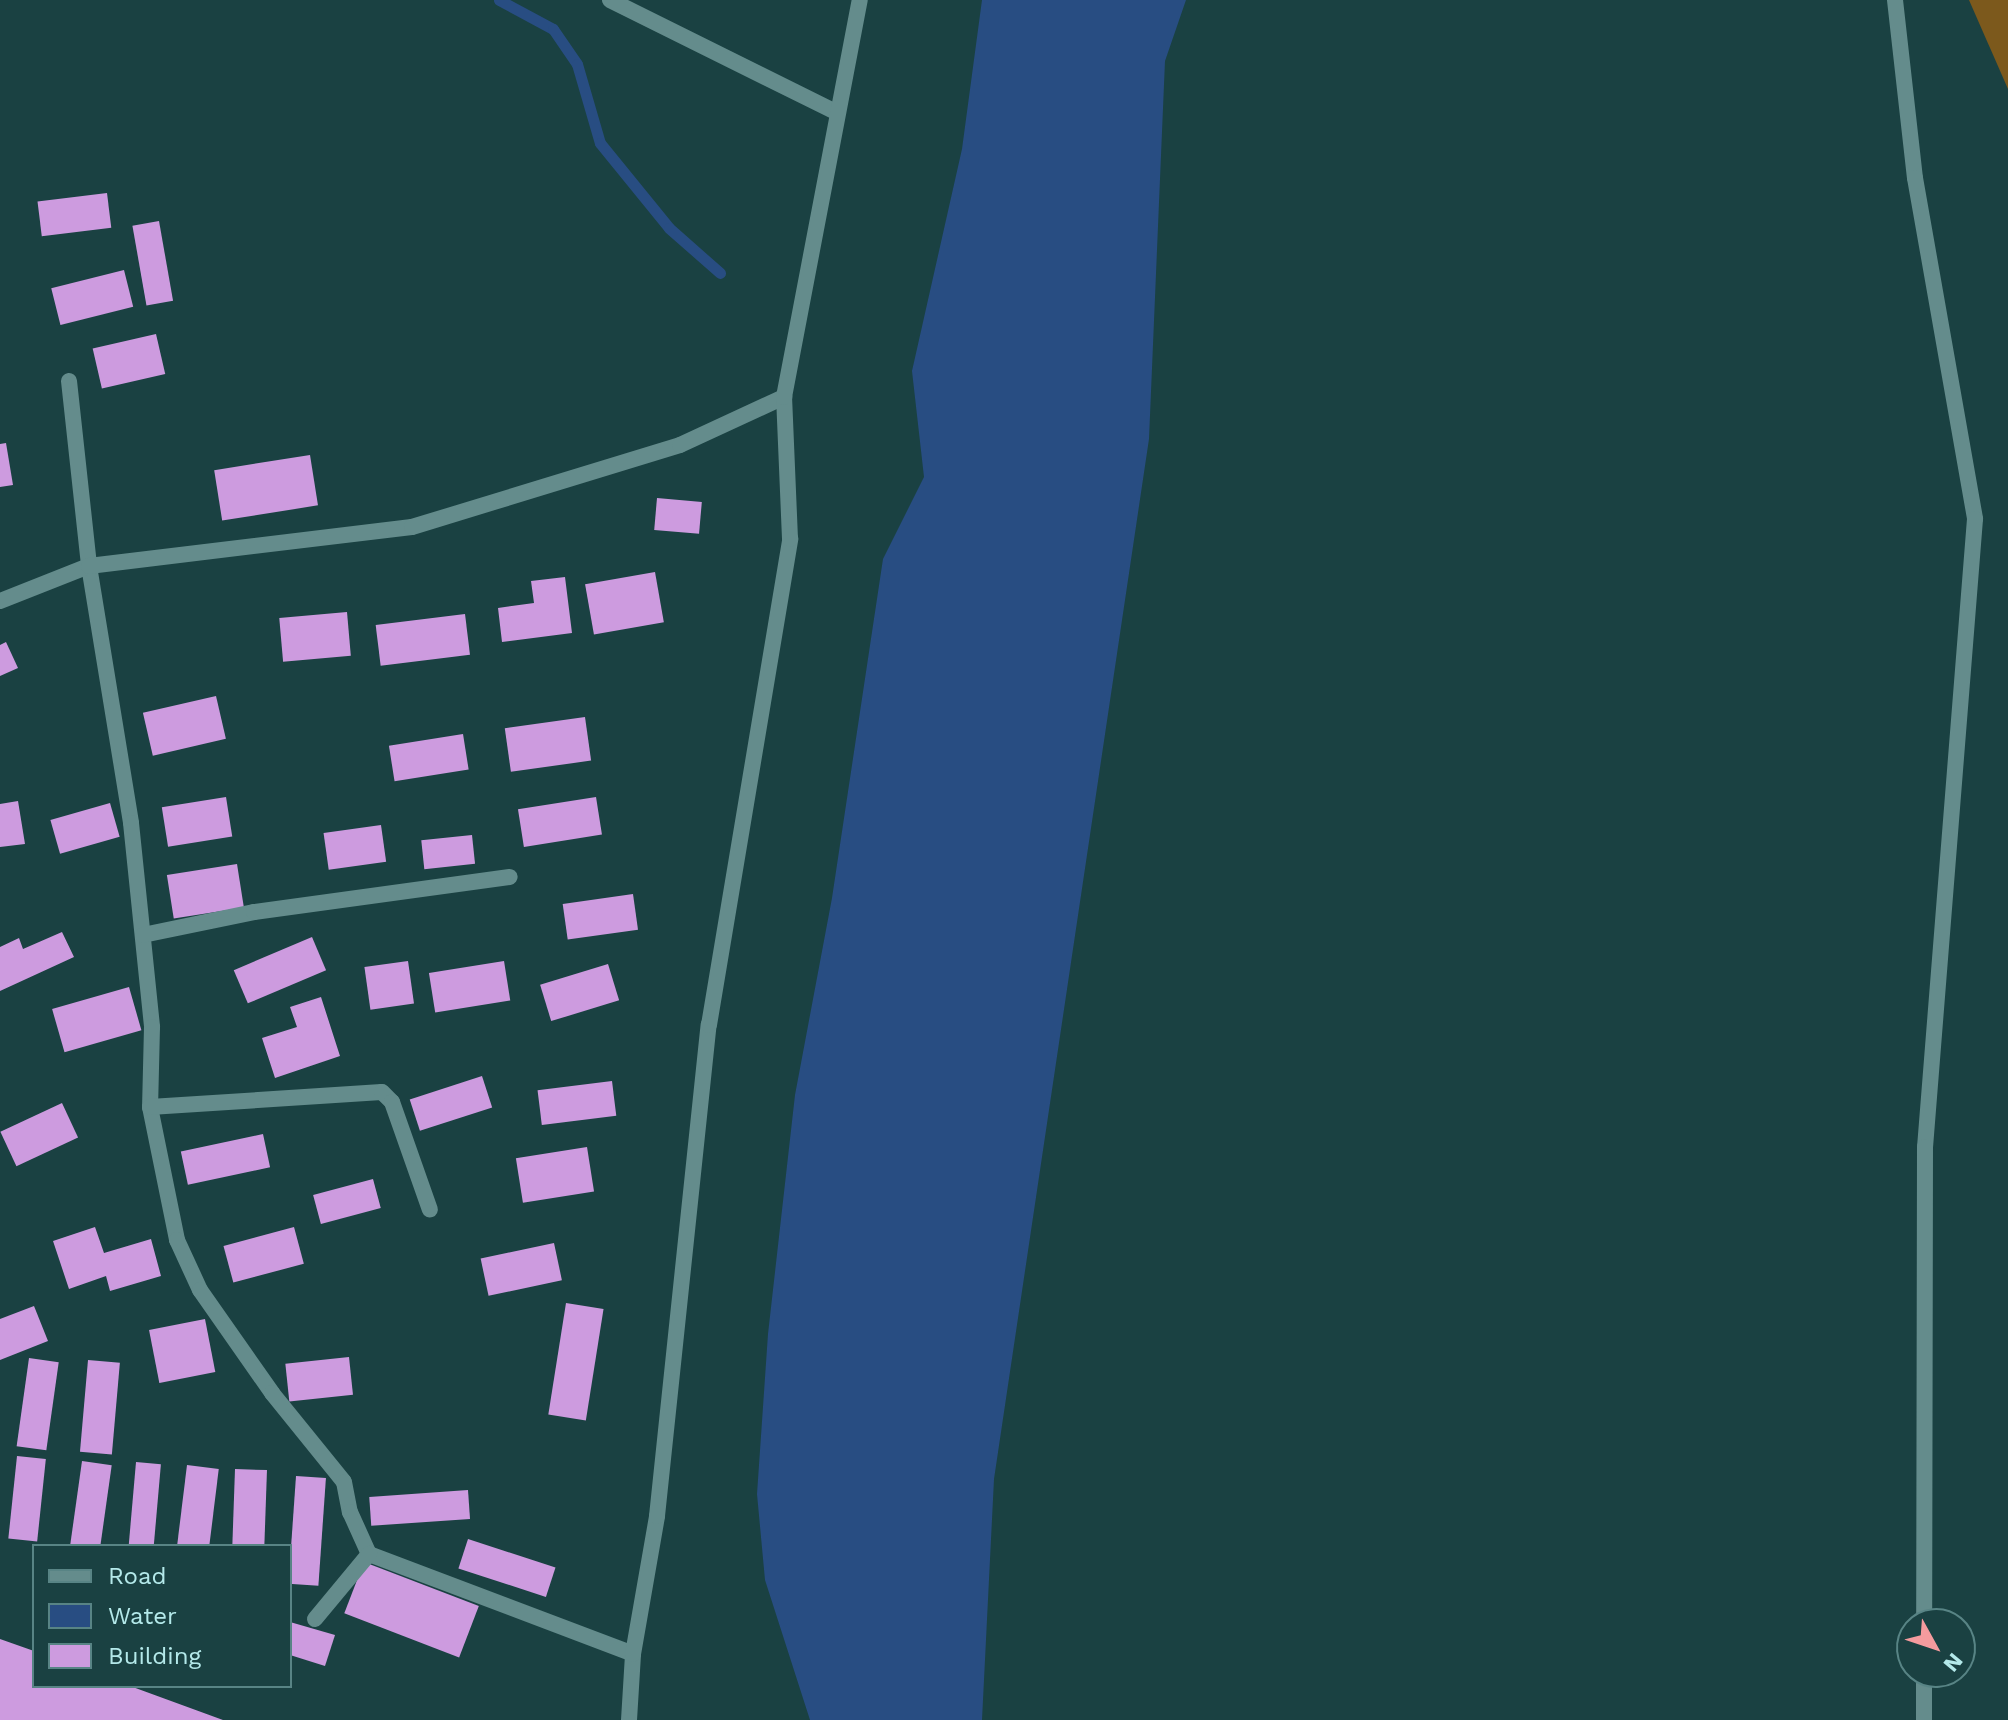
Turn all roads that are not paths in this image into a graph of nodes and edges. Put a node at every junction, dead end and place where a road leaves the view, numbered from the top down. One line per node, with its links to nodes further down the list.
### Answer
1 (610, 0): 4 (street)
2 (860, 0): 4 (street)
3 (1895, 0): 14 (street)
4 (838, 113): 6 (street)
5 (69, 381): 7 (street)
6 (784, 397): 7 (street); 16 (street)
7 (89, 566): 8 (street); 10 (street)
8 (0, 601)
9 (510, 877): 10 (street)
10 (143, 935): 11 (street)
11 (150, 1107): 12 (street); 13 (street)
12 (430, 1210)
13 (369, 1554): 15 (street); 16 (street)
14 (1924, 1608)
15 (315, 1619)
16 (633, 1654): 18 (street)
17 (1924, 1688): 19 (street)
18 (629, 1720)
19 (1924, 1720)

